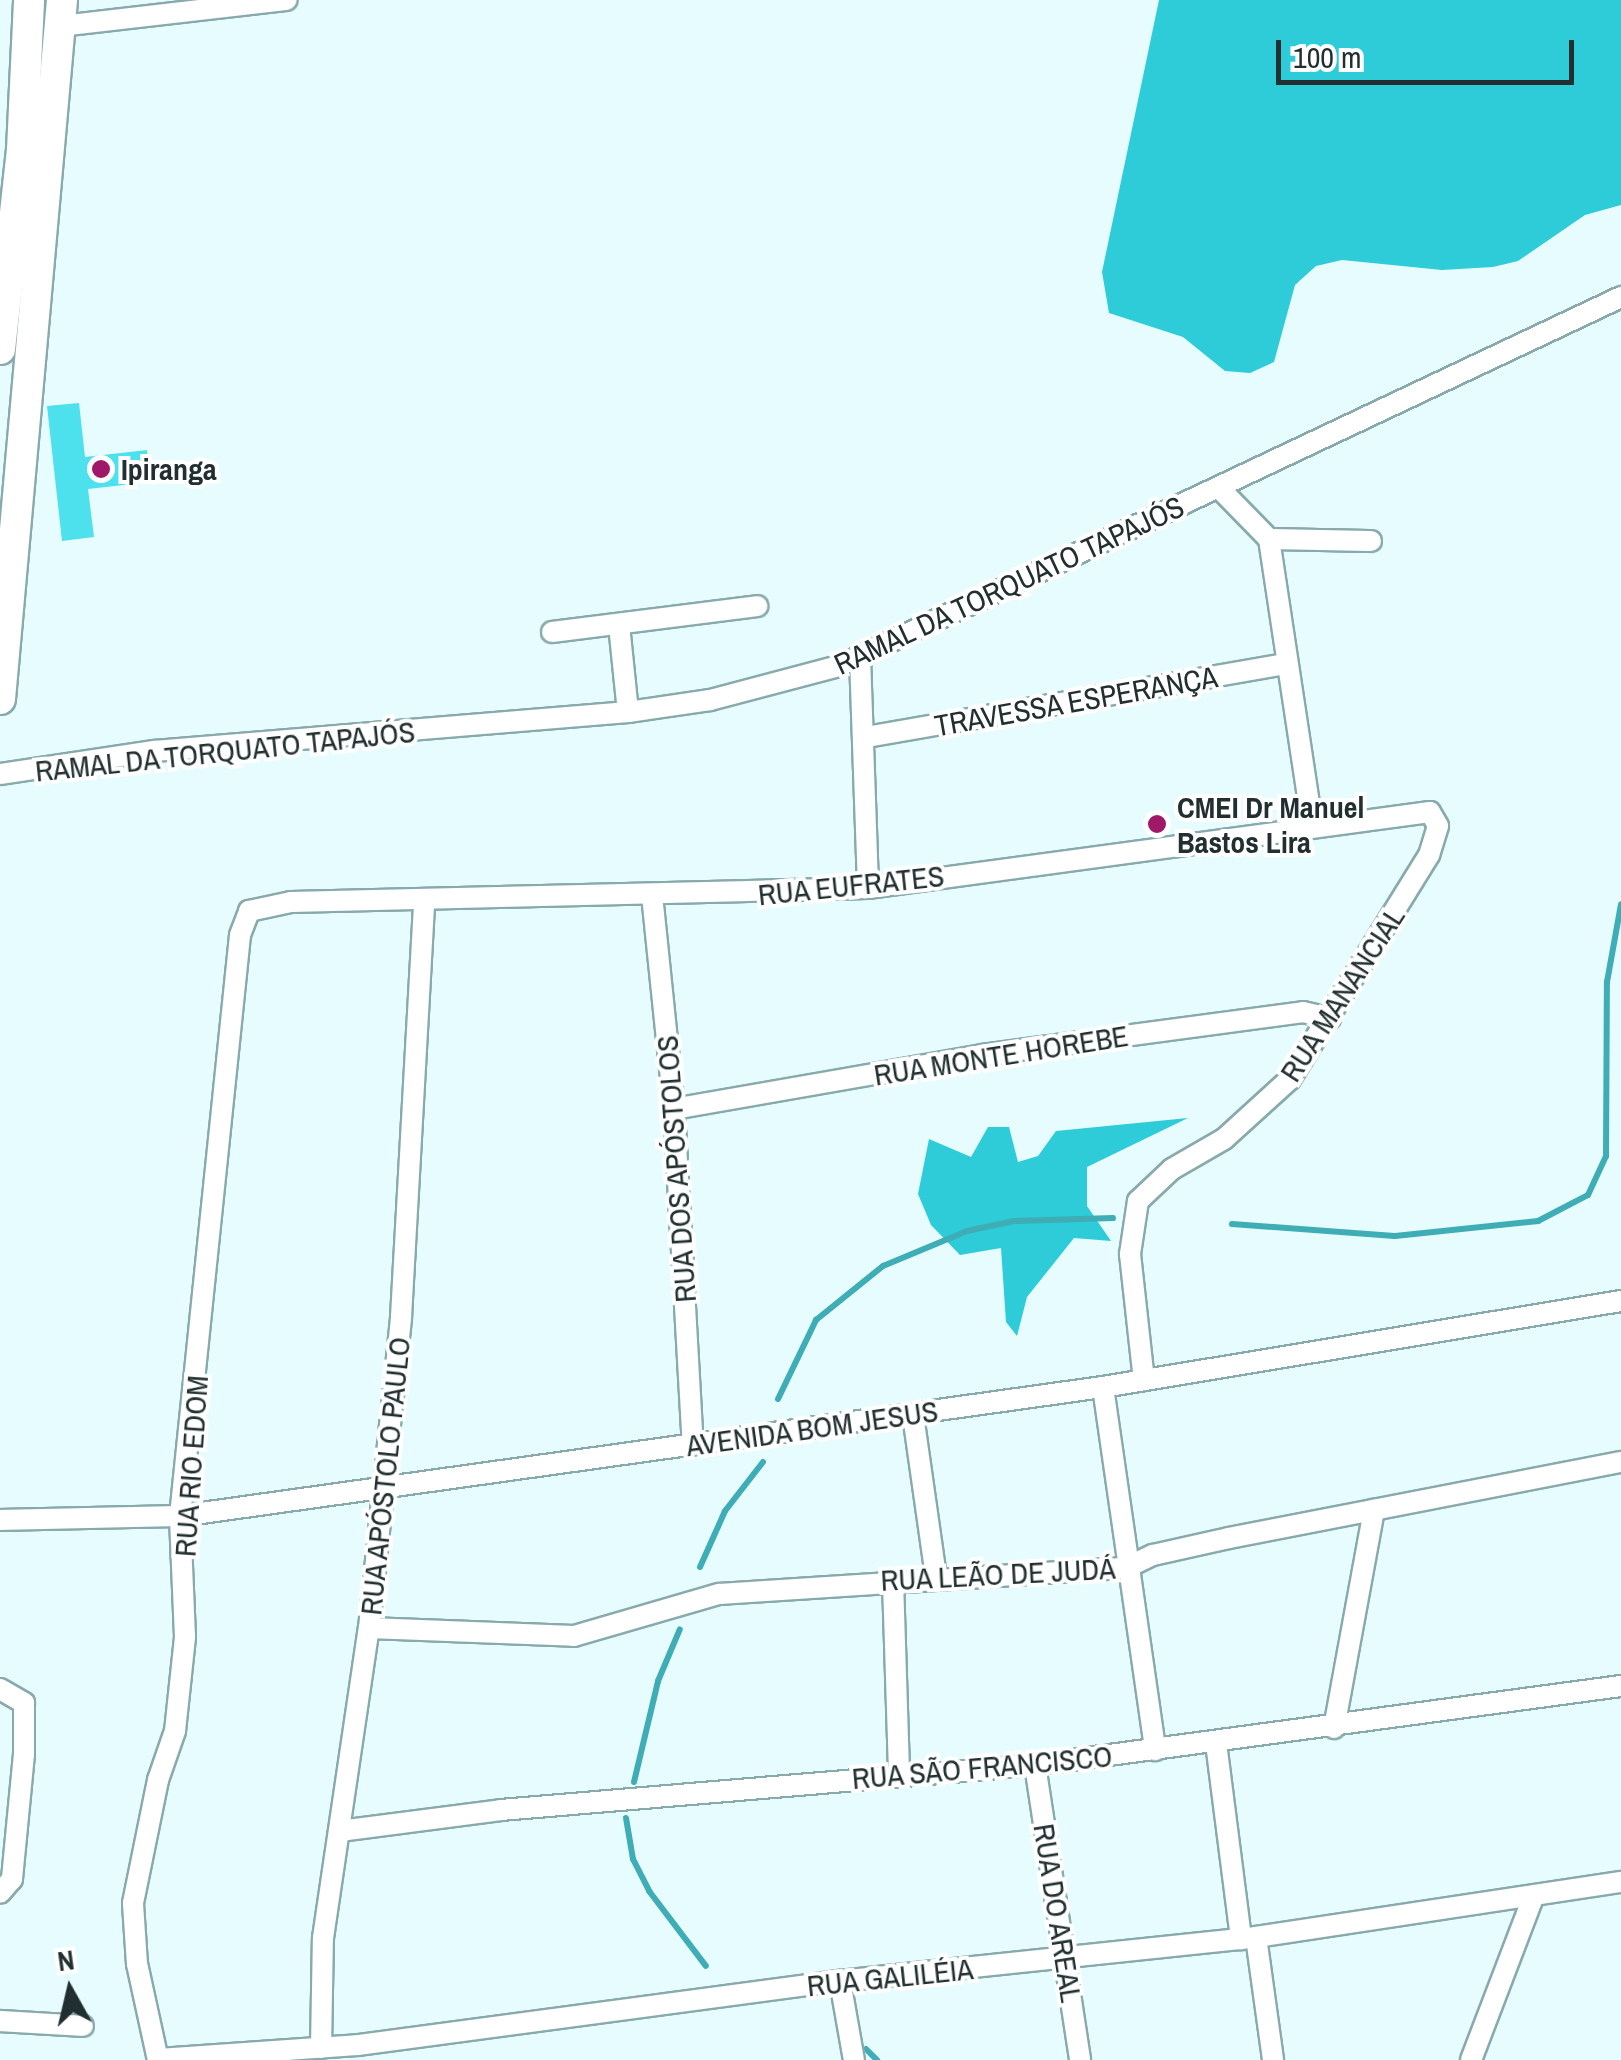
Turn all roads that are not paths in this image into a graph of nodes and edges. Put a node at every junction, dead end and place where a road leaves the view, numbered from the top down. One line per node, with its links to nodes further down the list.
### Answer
1 (29, 0): 5 (highway)
2 (287, 0): 3 (street)
3 (61, 13): 14 (highway)
4 (1621, 297): 6 (street, RAMAL DA TORQUATO TAPAJÓS)
5 (0, 350)
6 (1221, 490): 7 (street); 12 (street, RAMAL DA TORQUATO TAPAJÓS)
7 (1269, 540): 8 (street); 13 (street)
8 (1370, 541)
9 (757, 606): 10 (street)
10 (619, 625): 11 (street); 15 (street)
11 (552, 632)
12 (860, 657): 15 (street, RAMAL DA TORQUATO TAPAJÓS); 16 (street)
13 (1284, 664): 16 (street, TRAVESSA ESPERANÇA); 19 (street)
14 (0, 699)
15 (628, 712): 17 (street, RAMAL DA TORQUATO TAPAJÓS)
16 (867, 737): 20 (street)
17 (0, 774)
18 (1406, 812): 19 (street, RUA EUFRATES); 24 (street, RUA MANANCIAL)
19 (1312, 823): 20 (street, RUA EUFRATES)
20 (868, 888): 21 (street, RUA EUFRATES)
21 (652, 895): 23 (street, RUA EUFRATES); 25 (street, RUA DOS APÓSTOLOS)
22 (292, 902): 23 (street, RUA EUFRATES); 34 (street, RUA RIO EDOM)
23 (424, 902): 32 (street, RUA APÓSTOLO PAULO)
24 (1330, 1018): 25 (street, RUA MONTE HOREBE); 27 (street, RUA MANANCIAL)
25 (674, 1110): 30 (street, RUA DOS APÓSTOLOS)
26 (1621, 1301): 27 (street, AVENIDA BOM JESUS)
27 (1144, 1380): 28 (street, AVENIDA BOM JESUS)
28 (1103, 1387): 29 (street, AVENIDA BOM JESUS); 36 (street)
29 (913, 1415): 30 (street, AVENIDA BOM JESUS); 37 (street)
30 (693, 1444): 32 (street, AVENIDA BOM JESUS)
31 (1621, 1462): 33 (street, RUA LEÃO DE JUDÁ)
32 (379, 1484): 34 (street, AVENIDA BOM JESUS); 39 (street, RUA APÓSTOLO PAULO)
33 (1374, 1510): 36 (street, RUA LEÃO DE JUDÁ); 42 (street)
34 (180, 1516): 35 (street, AVENIDA BOM JESUS); 58 (street, RUA RIO EDOM)
35 (0, 1520)
36 (1126, 1568): 37 (street, RUA LEÃO DE JUDÁ); 44 (street)
37 (936, 1578): 38 (street, RUA LEÃO DE JUDÁ)
38 (894, 1581): 39 (street, RUA LEÃO DE JUDÁ); 46 (street)
39 (369, 1628): 47 (street, RUA APÓSTOLO PAULO)
40 (1621, 1686): 42 (street, RUA SÃO FRANCISCO)
41 (0, 1689): 49 (street)
42 (1334, 1728): 43 (street, RUA SÃO FRANCISCO)
43 (1216, 1743): 44 (street, RUA SÃO FRANCISCO); 51 (street)
44 (1154, 1750): 45 (street, RUA SÃO FRANCISCO)
45 (1035, 1766): 46 (street, RUA SÃO FRANCISCO); 52 (street, RUA DO AREAL)
46 (900, 1773): 47 (street, RUA SÃO FRANCISCO)
47 (340, 1831): 56 (street, RUA APÓSTOLO PAULO)
48 (1621, 1882): 50 (street, RUA GALILÉIA)
49 (0, 1893)
50 (1533, 1898): 51 (street, RUA GALILÉIA); 62 (street)
51 (1249, 1938): 52 (street, RUA GALILÉIA); 61 (street)
52 (1065, 1960): 53 (street, RUA GALILÉIA); 60 (street, RUA DO AREAL)
53 (840, 1981): 57 (street, RUA GALILÉIA); 59 (street)
54 (0, 2021): 55 (street)
55 (84, 2026)
56 (320, 2048): 57 (street, RUA GALILÉIA); 58 (street, RUA GALILÉIA)
57 (358, 2053)
58 (158, 2060)
59 (854, 2060)
60 (1080, 2060)
61 (1273, 2060)
62 (1471, 2060)

